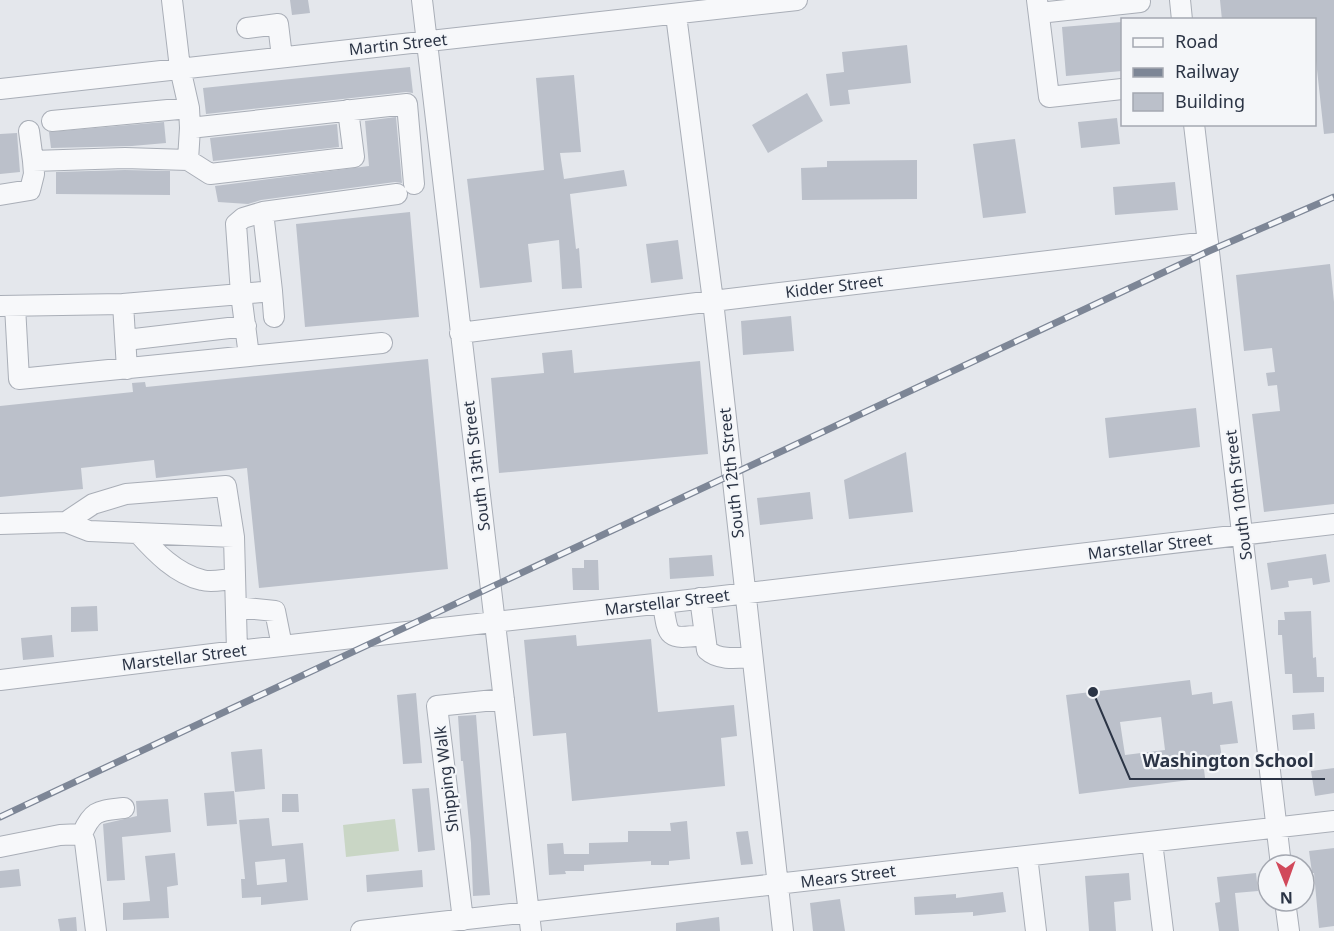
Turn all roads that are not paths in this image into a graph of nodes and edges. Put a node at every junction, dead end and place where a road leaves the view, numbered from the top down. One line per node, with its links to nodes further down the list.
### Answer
1 (172, 0): 12 (street)
2 (422, 0): 10 (street, South 13th Street)
3 (797, 0): 7 (street, Martin Street)
4 (1180, 0): 8 (street)
5 (1140, 2): 6 (street)
6 (1038, 6): 14 (street)
7 (676, 15): 10 (street, Martin Street); 28 (street, South 12th Street)
8 (1182, 18)
9 (247, 28): 11 (street)
10 (427, 40): 11 (street, Martin Street); 33 (street, South 13th Street)
11 (282, 57): 12 (street, Martin Street)
12 (180, 68): 13 (street, Martin Street); 15 (street)
13 (0, 89)
14 (1121, 89)
15 (189, 108): 17 (street); 19 (street)
16 (348, 110): 19 (street); 21 (street); 24 (street)
17 (52, 121)
18 (1194, 126): 25 (street, South 10th Street)
19 (190, 128): 21 (street)
20 (29, 131): 22 (street)
21 (188, 160): 22 (street)
22 (33, 161): 23 (street)
23 (0, 195)
24 (263, 212): 26 (street); 27 (street)
25 (1208, 242): 28 (street, Kidder Street); 42 (street, South 10th Street)
26 (272, 291): 27 (street); 31 (street)
27 (241, 294): 29 (street); 32 (street)
28 (713, 301): 33 (street, Kidder Street); 45 (street, South 12th Street)
29 (123, 304): 30 (street); 34 (street)
30 (7, 306): 37 (street)
31 (274, 317)
32 (246, 326): 34 (street); 36 (street)
33 (460, 333): 49 (street, South 13th Street)
34 (126, 340): 37 (street)
35 (382, 343): 36 (street)
36 (249, 356): 37 (street)
37 (127, 369)
38 (66, 522): 39 (street); 41 (street); 43 (street)
39 (0, 524)
40 (1334, 524): 42 (street, Marstellar Street)
41 (138, 533): 43 (street); 44 (street)
42 (1242, 535): 45 (street, Marstellar Street); 58 (street, South 10th Street)
43 (234, 537): 44 (street)
44 (235, 579): 48 (street)
45 (745, 593): 46 (street, Marstellar Street); 53 (street, South 12th Street)
46 (700, 598): 47 (street, Marstellar Street); 50 (street)
47 (663, 603): 49 (street, Marstellar Street); 50 (street)
48 (236, 607): 51 (street); 52 (street)
49 (494, 622): 51 (street, Marstellar Street); 55 (street, South 13th Street)
50 (705, 635): 53 (street)
51 (282, 646): 52 (street, Marstellar Street)
52 (237, 651): 54 (street, Marstellar Street)
53 (752, 657): 64 (street, South 12th Street)
54 (0, 680)
55 (504, 699): 66 (street, South 13th Street); 67 (street, Shipping Walk)
56 (124, 808): 59 (street)
57 (1334, 821): 58 (street, Mears Street)
58 (1277, 828): 60 (street, Mears Street); 62 (street, South 10th Street)
59 (82, 834): 61 (street); 68 (street)
60 (1152, 842): 63 (street, Mears Street); 72 (street)
61 (0, 847)
62 (1280, 853)
63 (1027, 856): 64 (street, Mears Street); 71 (street)
64 (778, 884): 66 (street, Mears Street); 70 (street, South 12th Street)
65 (1287, 913): 73 (street)
66 (530, 922): 67 (street, Mears Street)
67 (461, 924): 69 (street, Mears Street)
68 (96, 931)
69 (361, 931)
70 (783, 931)
71 (1036, 931)
72 (1163, 931)
73 (1289, 931)

